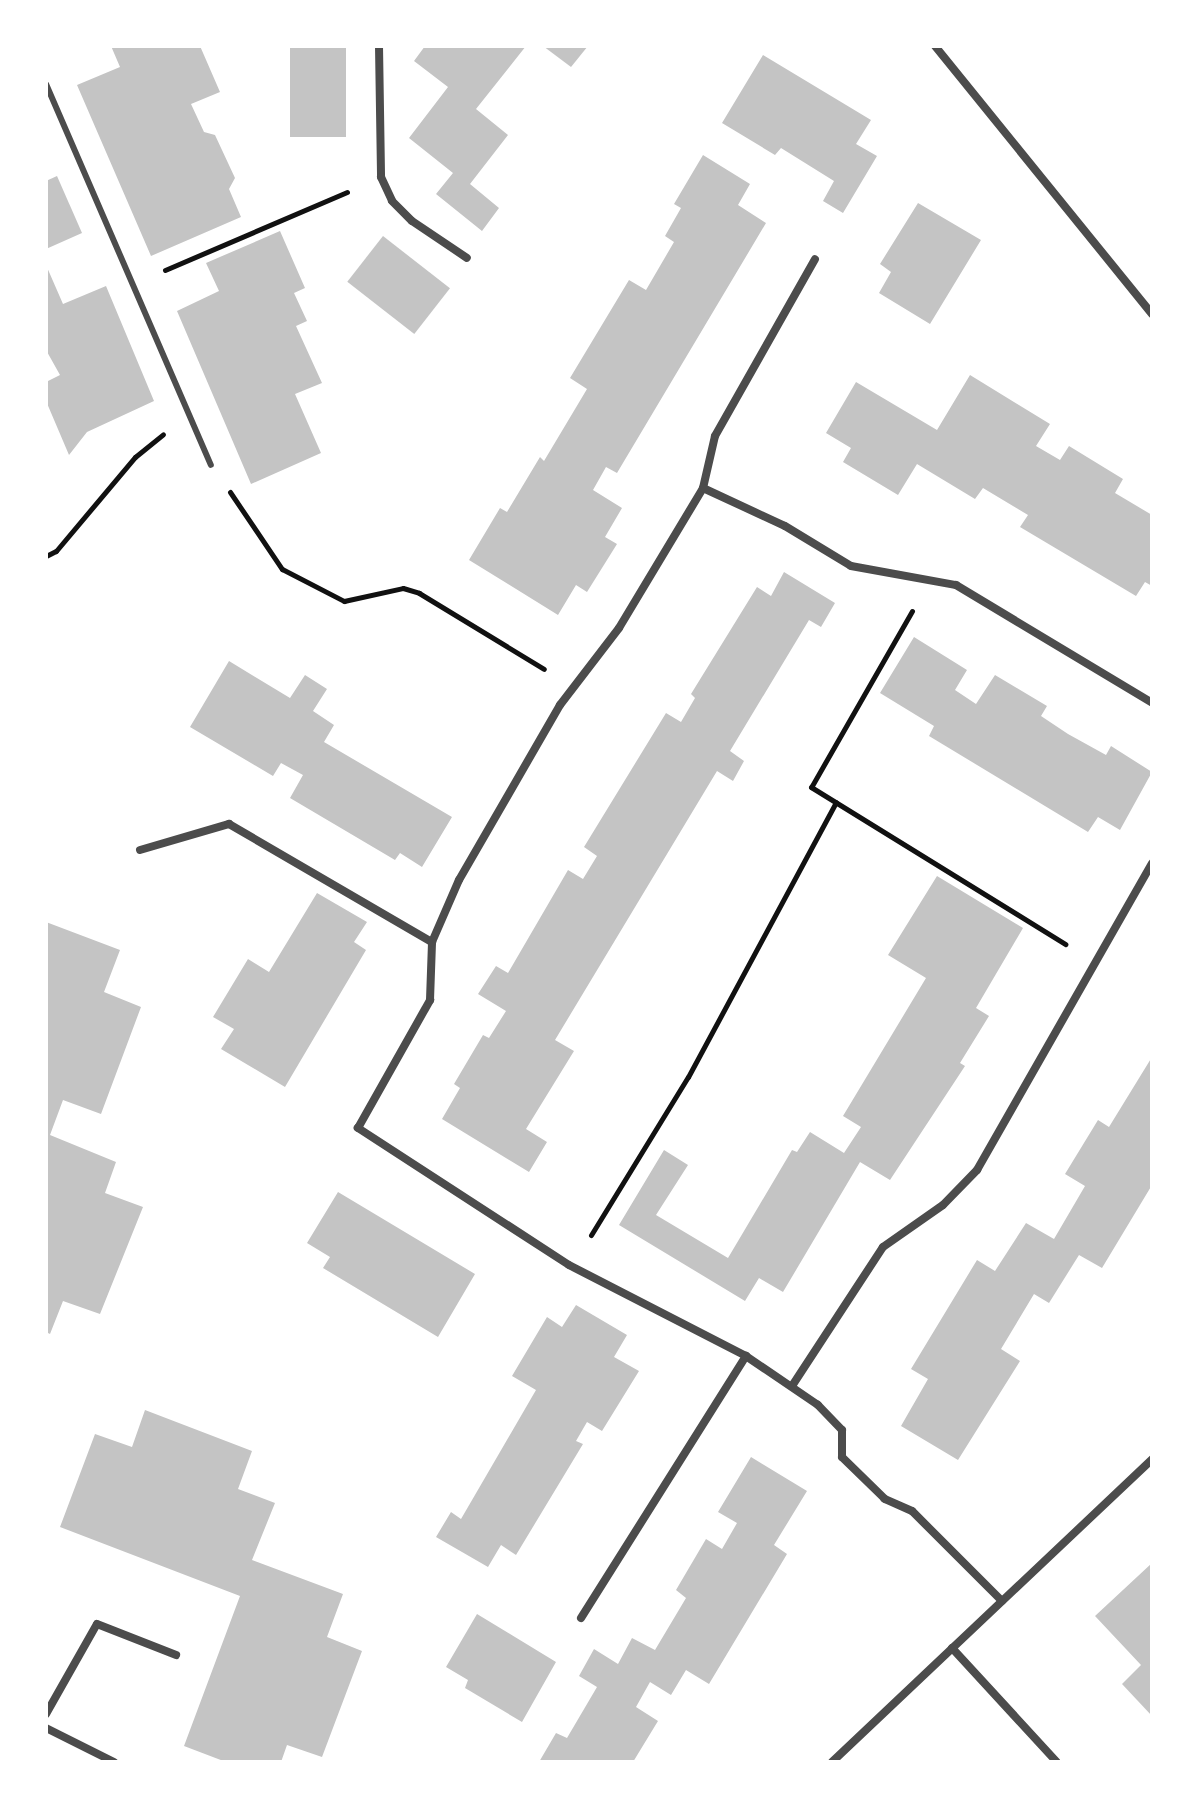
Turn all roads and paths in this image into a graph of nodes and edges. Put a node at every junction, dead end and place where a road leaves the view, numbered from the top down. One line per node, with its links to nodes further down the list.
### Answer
1 (379, 46): 4 (street)
2 (935, 46): 8 (street)
3 (46, 84): 7 (lane)
4 (381, 177): 5 (street); 7 (path)
5 (467, 258)
6 (815, 259): 11 (street)
7 (133, 284): 9 (lane)
8 (1152, 314)
9 (192, 419): 10 (lane); 12 (path)
10 (211, 465): 14 (path)
11 (703, 488): 13 (street); 14 (street)
12 (46, 556)
13 (930, 580): 15 (street); 16 (path)
14 (575, 688): 19 (street)
15 (1152, 703)
16 (836, 802): 20 (path); 21 (path)
17 (140, 850): 19 (street)
18 (1152, 863): 20 (street)
19 (432, 942): 21 (street)
20 (1092, 963): 23 (street)
21 (569, 1265): 22 (street)
22 (746, 1356): 23 (street); 26 (street)
23 (792, 1386): 25 (street)
24 (1152, 1459): 25 (street)
25 (1002, 1601): 27 (street)
26 (581, 1618)
27 (952, 1648): 32 (street); 33 (street)
28 (176, 1655): 29 (street)
29 (46, 1714)
30 (46, 1728): 31 (street)
31 (114, 1762)
32 (832, 1762)
33 (1057, 1762)

